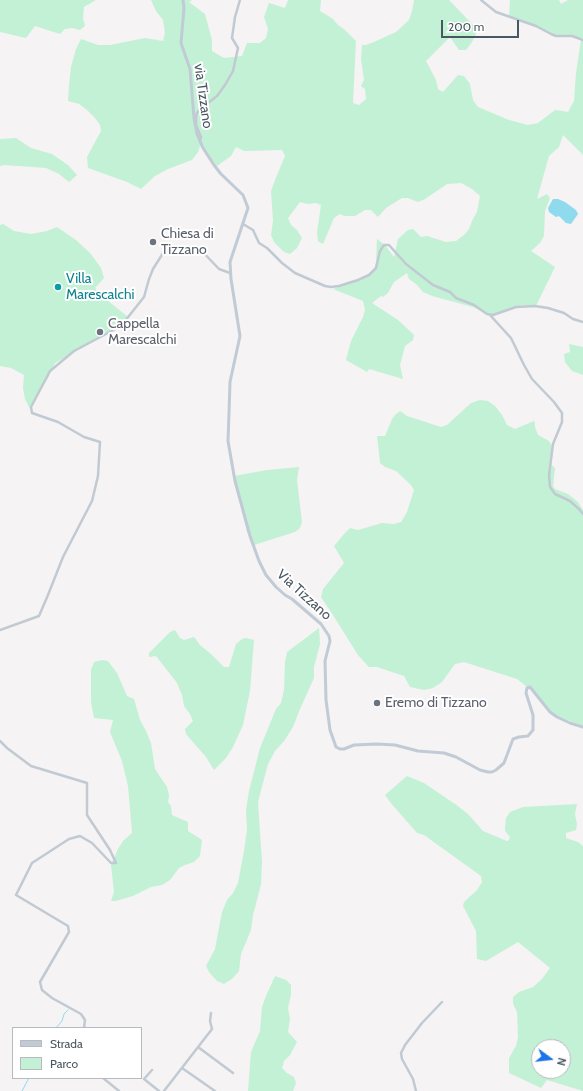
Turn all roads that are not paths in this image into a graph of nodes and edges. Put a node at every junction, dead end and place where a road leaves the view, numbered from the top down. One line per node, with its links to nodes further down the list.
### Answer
1 (183, 0): 5 (street, via Tizzano)
2 (240, 0): 5 (street)
3 (481, 0): 4 (street)
4 (583, 40)
5 (200, 140): 6 (street, Via Tizzano)
6 (243, 224): 7 (street, Via Tizzano); 8 (street)
7 (230, 273): 11 (street); 12 (street, Via Tizzano)
8 (490, 315): 9 (street); 10 (street)
9 (583, 322)
10 (583, 514)
11 (0, 630)
12 (583, 727)
13 (0, 741): 16 (street)
14 (442, 1002): 26 (street)
15 (211, 1013): 17 (street)
16 (84, 1027)
17 (198, 1047): 18 (street); 20 (street)
18 (182, 1068): 22 (street); 25 (street)
19 (152, 1070): 24 (street)
20 (233, 1072)
21 (104, 1079): 23 (street)
22 (167, 1090)
23 (119, 1091)
24 (159, 1091)
25 (215, 1091)
26 (416, 1091)

